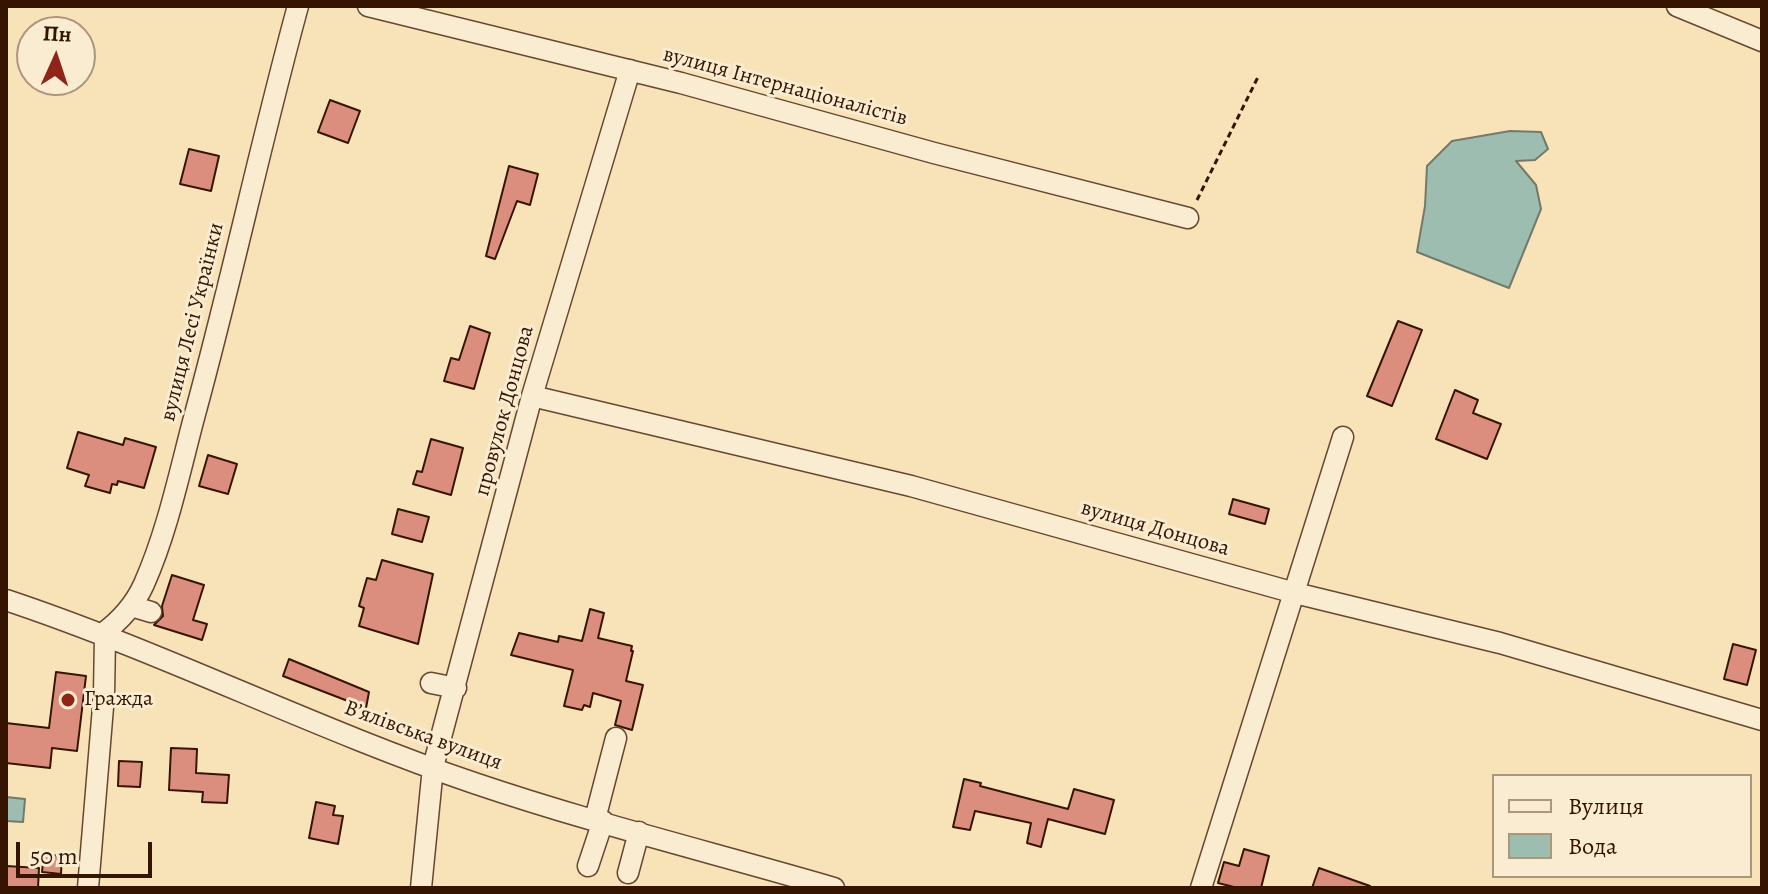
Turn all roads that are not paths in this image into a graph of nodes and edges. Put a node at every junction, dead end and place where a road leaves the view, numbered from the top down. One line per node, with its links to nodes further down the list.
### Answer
1 (298, 6): 11 (street, вулиця Лесі Українки)
2 (368, 6): 5 (street, вулиця Інтернаціоналістів)
3 (1677, 6): 4 (street)
4 (1762, 41)
5 (630, 70): 6 (street, вулиця Інтернаціоналістів); 7 (street, провулок Донцова)
6 (1188, 218)
7 (532, 396): 9 (street, вулиця Донцова); 13 (street, провулок Донцова)
8 (1343, 437): 9 (street)
9 (1295, 593): 14 (street, вулиця Донцова); 25 (street)
10 (6, 600): 11 (street, В’ялівська вулиця)
11 (103, 635): 16 (street, В’ялівська вулиця); 22 (street)
12 (431, 683): 13 (street)
13 (456, 688): 16 (street, провулок Донцова)
14 (1762, 720)
15 (616, 738): 17 (street)
16 (433, 767): 17 (street, В’ялівська вулиця); 23 (street, провулок Донцова)
17 (599, 820): 18 (street, В’ялівська вулиця); 19 (street)
18 (639, 832): 20 (street); 21 (street, В’ялівська вулиця)
19 (588, 866)
20 (628, 873)
21 (786, 881): 24 (street, В’ялівська вулиця)
22 (88, 888)
23 (421, 888)
24 (834, 888)
25 (1201, 888)

